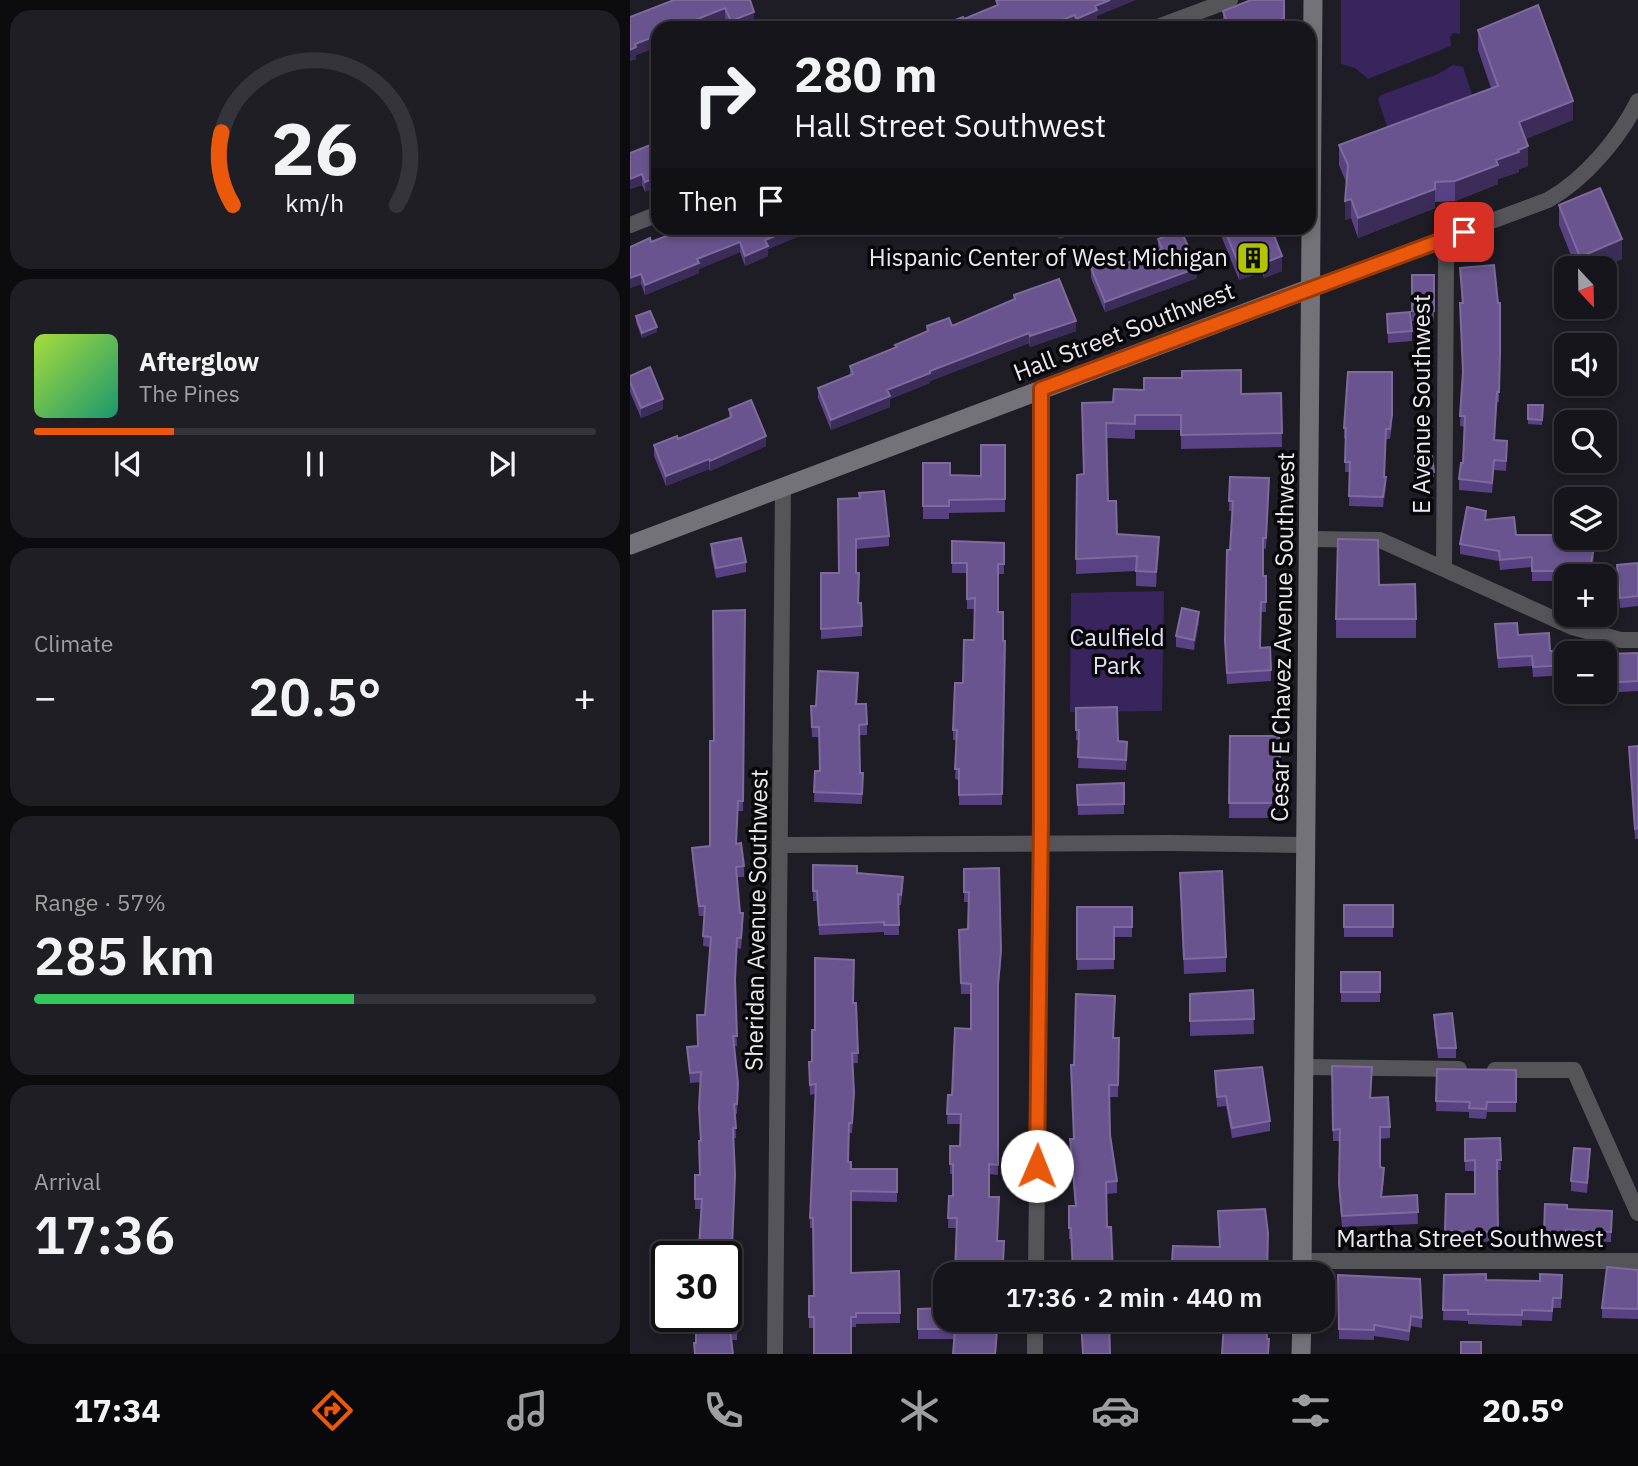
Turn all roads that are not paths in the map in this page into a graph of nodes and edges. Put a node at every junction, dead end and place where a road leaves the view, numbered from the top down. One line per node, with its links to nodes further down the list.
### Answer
1 (1230, 0): 3 (street)
2 (1313, 0): 4 (main road, Cesar E Chavez Avenue Southwest)
3 (1174, 21)
4 (1313, 21)
5 (1638, 102): 9 (street, Hall Street Southwest)
6 (651, 217): 7 (street)
7 (630, 225)
8 (1311, 235): 10 (main road, Cesar E Chavez Avenue Southwest)
9 (1443, 240): 10 (street, Hall Street Southwest); 15 (street, E Avenue Southwest)
10 (1311, 288): 11 (main road, Hall Street Southwest); 13 (main road, Cesar E Chavez Avenue Southwest)
11 (1041, 389): 12 (main road, Hall Street Southwest); 17 (street)
12 (783, 487): 14 (main road, Hall Street Southwest); 18 (street, Sheridan Avenue Southwest)
13 (1310, 539): 15 (street); 19 (main road, Cesar E Chavez Avenue Southwest)
14 (630, 545)
15 (1444, 569): 16 (street)
16 (1638, 640)
17 (1040, 844): 18 (street); 19 (street); 23 (street)
18 (780, 845): 28 (street, Sheridan Avenue Southwest)
19 (1304, 845): 20 (main road, Cesar E Chavez Avenue Southwest)
20 (1304, 1068): 21 (street); 24 (main road, Cesar E Chavez Avenue Southwest)
21 (1638, 1213)
22 (1638, 1261): 25 (street, Martha Street Southwest)
23 (1035, 1262)
24 (1302, 1262)
25 (1335, 1267)
26 (1035, 1332): 29 (street)
27 (1302, 1332): 30 (main road)
28 (775, 1354)
29 (1035, 1354)
30 (1301, 1354)

